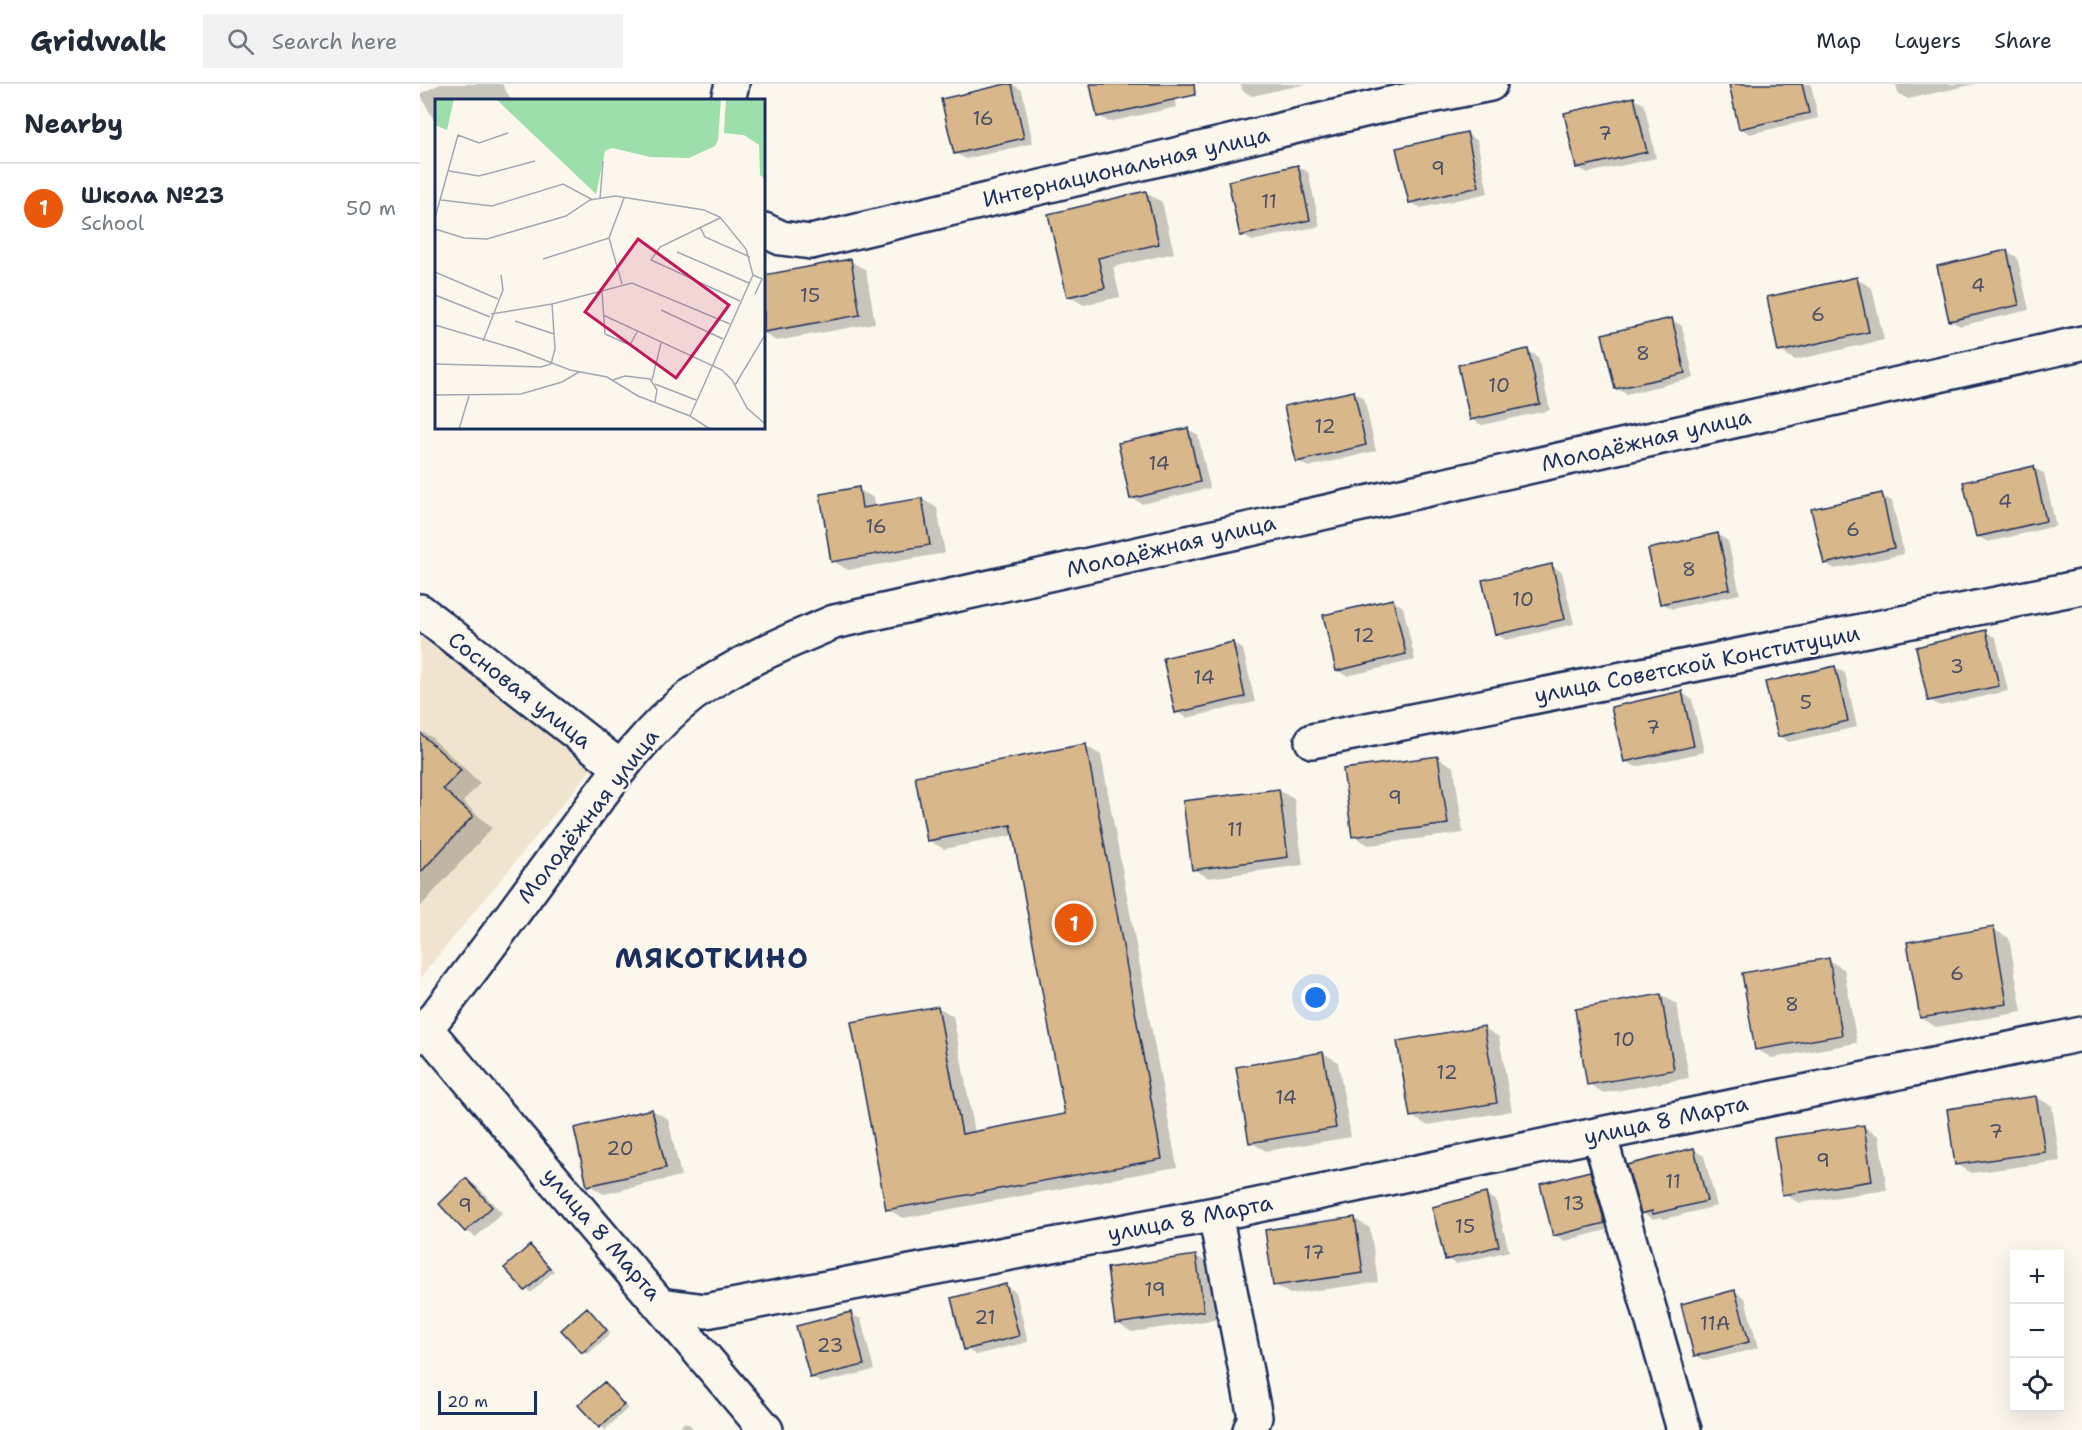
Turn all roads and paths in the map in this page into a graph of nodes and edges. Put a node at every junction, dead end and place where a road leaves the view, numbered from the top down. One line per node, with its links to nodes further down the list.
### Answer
1 (732, 84): 3 (street)
2 (1490, 84): 4 (street, Интернациональная улица)
3 (728, 99)
4 (765, 230)
5 (2082, 342): 9 (street, Молодёжная улица)
6 (2082, 587): 8 (street, улица Советской Конституции)
7 (420, 611): 9 (street, Сосновая улица)
8 (1312, 741)
9 (621, 768): 10 (street, Молодёжная улица)
10 (423, 1032): 14 (street, улица 8 Марта)
11 (2082, 1034): 12 (street, улица 8 Марта)
12 (1599, 1134): 13 (street, улица 8 Марта); 17 (street)
13 (1215, 1214): 14 (street, улица 8 Марта); 16 (street)
14 (660, 1305): 15 (street)
15 (766, 1430)
16 (1250, 1430)
17 (1684, 1430)

